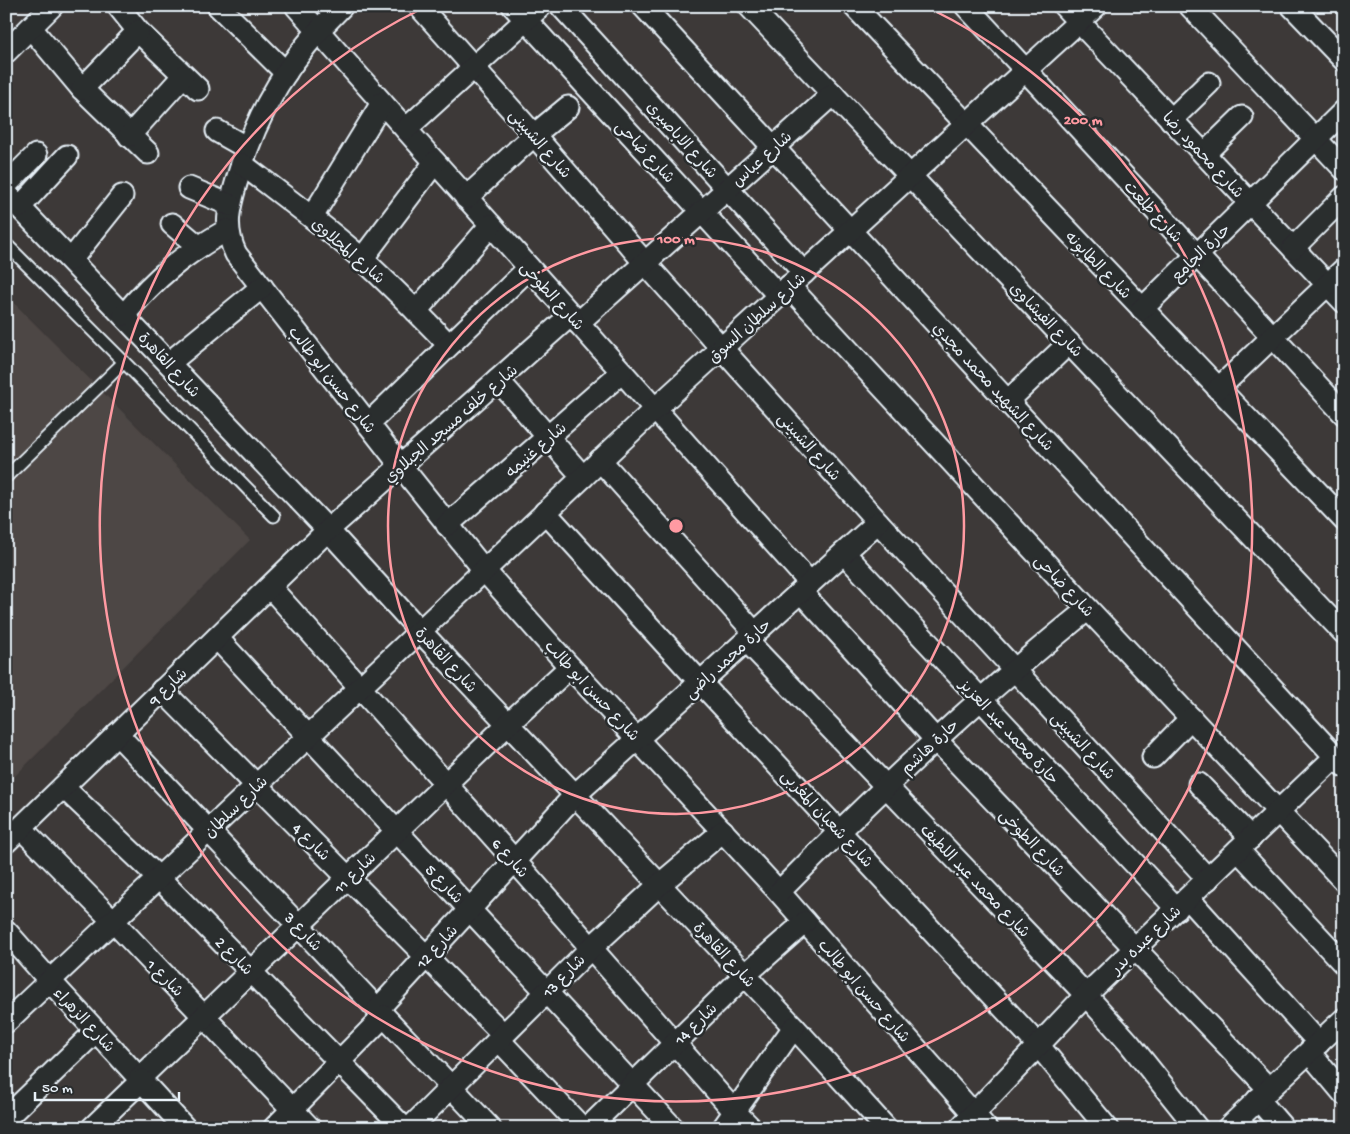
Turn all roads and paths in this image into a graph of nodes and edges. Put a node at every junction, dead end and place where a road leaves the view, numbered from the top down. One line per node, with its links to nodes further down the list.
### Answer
1 (52, 6): 18 (street)
2 (118, 6): 20 (street)
3 (218, 6): 25 (street)
4 (296, 6): 19 (street, شارع الطوخى)
5 (342, 6): 19 (street)
6 (419, 6): 23 (street, شارع الشبينى)
7 (561, 6): 51 (street, شارع الاباصيرى)
8 (643, 6): 40 (street, شارع الشهيد محمد مجدي)
9 (749, 6): 28 (street, شارع الفيشاوى)
10 (854, 6): 34 (street, شارع الطابونه)
11 (966, 6): 24 (street, شارع طلعت)
12 (1064, 6): 17 (street, شارع محمود رضا)
13 (1096, 6): 17 (street, شارع سلطان السوق)
14 (1190, 6): 39 (street)
15 (1292, 6): 22 (street)
16 (527, 11): 23 (street); 58 (street, شارع ضاحى)
17 (1079, 22): 24 (street, شارع سلطان السوق); 33 (street, شارع محمود رضا)
18 (31, 28): 21 (street); 27 (street)
19 (317, 30): 25 (street); 29 (street, شارع الطوخى)
20 (138, 32): 27 (street); 38 (street)
21 (6, 52)
22 (1344, 60)
23 (474, 67): 35 (street); 37 (street, شارع الشبينى)
24 (1025, 71): 34 (street, شارع سلطان السوق); 67 (street, شارع طلعت)
25 (286, 73): 45 (street)
26 (1209, 83): 33 (street)
27 (82, 89): 38 (street)
28 (833, 94): 40 (street, شارع عباس); 48 (street, شارع الفيشاوى)
29 (382, 103): 35 (street, شارع الطوخى); 59 (street)
30 (568, 107): 37 (street)
31 (1344, 111): 39 (street, حارة الجامع)
32 (1242, 117): 42 (street)
33 (1171, 120): 42 (street, شارع محمود رضا)
34 (966, 125): 48 (street, شارع سلطان السوق); 77 (street, شارع الطابونه)
35 (406, 130): 46 (street, شارع الطوخى)
36 (218, 131): 45 (street, شارع المحلاوى)
37 (534, 135): 54 (street); 70 (street, شارع الشبينى)
38 (129, 136): 41 (street)
39 (1316, 138): 47 (street); 56 (street, حارة الجامع)
40 (773, 147): 51 (street, شارع عباس); 63 (street, شارع الشهيد محمد مجدي)
41 (148, 153)
42 (1204, 154): 56 (street, شارع محمود رضا)
43 (36, 156): 49 (street)
44 (67, 156): 55 (street)
45 (244, 156): 57 (street); 59 (street, شارع المحلاوى)
46 (435, 162): 54 (street, شارع الطوخى); 69 (street)
47 (1344, 169)
48 (910, 176): 63 (street, شارع سلطان السوق); 82 (street, شارع الفيشاوى)
49 (6, 185)
50 (189, 188): 57 (street)
51 (728, 189): 58 (street, شارع عباس); 73 (street, شارع الاباصيرى)
52 (122, 196): 68 (street)
53 (1344, 197): 66 (street)
54 (466, 198): 61 (street, شارع الطوخى)
55 (13, 200): 68 (street, شارع القاهرة)
56 (1250, 203): 66 (street, شارع محمود رضا); 67 (street, حارة الجامع)
57 (230, 205): 62 (street)
58 (702, 211): 70 (street, شارع عباس); 73 (street, شارع ضاحى)
59 (312, 218): 69 (street, شارع المحلاوى)
60 (172, 224): 65 (street)
61 (491, 225): 71 (street, شارع الطوخى); 78 (street)
62 (228, 230): 65 (street); 75 (street, شارع حسن ابو طالب)
63 (850, 231): 73 (street, شارع سلطان السوق); 90 (street, شارع الشهيد محمد مجدي)
64 (6, 244): 85 (lane)
65 (198, 246): 79 (street)
66 (1293, 248): 74 (street, شارع محمود رضا)
67 (1195, 256): 77 (street, حارة الجامع); 81 (street, شارع طلعت)
68 (71, 260): 79 (street, شارع القاهرة)
69 (362, 260): 78 (street, شارع المحلاوى)
70 (645, 263): 80 (street, شارع عباس); 84 (street, شارع الشبينى)
71 (529, 268): 80 (street, شارع الطوخى); 83 (street)
72 (1344, 269): 74 (street)
73 (791, 285): 84 (street, شارع سلطان السوق); 109 (street, شارع ضاحى)
74 (1328, 285): 76 (street, شارع محمود رضا); 81 (street)
75 (262, 287): 86 (street); 93 (street, شارع حسن ابو طالب)
76 (1344, 302)
77 (1142, 308): 89 (street, شارع الطابونه)
78 (416, 311): 83 (street, شارع المحلاوى)
79 (124, 315): 86 (street, شارع القاهرة)
80 (575, 319): 87 (street, شارع الطوخى); 88 (street, شارع خلف مسجد الجبلاوي)
81 (1272, 337): 89 (street); 92 (street, شارع طلعت)
82 (1069, 342): 90 (street); 111 (street, شارع الفيشاوى)
83 (449, 345): 93 (street)
84 (722, 348): 91 (street, شارع سلطان السوق); 102 (street, شارع الشبينى)
85 (124, 362): 97 (lane); 100 (lane)
86 (169, 363): 104 (street, شارع القاهرة)
87 (622, 372): 91 (street, شارع الطوخى); 94 (street, شارع غنيمه)
88 (498, 380): 94 (street); 96 (street, شارع خلف مسجد الجبلاوي)
89 (1218, 389): 101 (street, شارع الطابونه)
90 (1008, 401): 127 (street, شارع الشهيد محمد مجدي)
91 (655, 409): 95 (street, شارع سلطان السوق); 108 (street, شارع الطوخى)
92 (1344, 414)
93 (368, 424): 96 (street, شارع حسن ابو طالب)
94 (548, 437): 98 (street); 103 (street, شارع غنيمه)
95 (600, 460): 98 (street, شارع سلطان السوق); 112 (street, شارع محمد عبد اللطيف)
96 (401, 466): 103 (street, شارع حسن ابو طالب); 104 (street, شارع خلف مسجد الجبلاوي)
97 (6, 477)
98 (583, 477): 99 (street, شارع سلطان السوق)
99 (545, 512): 106 (street, شارع سلطان السوق); 116 (street, شارع شعبان المغربى)
100 (274, 516)
101 (1344, 520)
102 (878, 522): 105 (street, حارة محمد راضى); 115 (street, شارع الشبينى)
103 (447, 525): 106 (street, شارع حسن ابو طالب)
104 (328, 530): 107 (street, شارع 9); 110 (street, شارع القاهرة)
105 (844, 553): 108 (street, حارة محمد راضى); 119 (street, حارة محمد عبد العزيز)
106 (484, 570): 110 (street, شارع سلطان السوق); 114 (street, شارع حسن ابو طالب)
107 (270, 586): 113 (street, شارع 9); 117 (street, شارع 6)
108 (806, 587): 112 (street, حارة محمد راضى); 125 (street, شارع الطوخى)
109 (1088, 609): 115 (street, حارة هاشم); 120 (street, شارع ضاحى)
110 (420, 631): 117 (street, شارع سلطان); 121 (street, شارع القاهرة)
111 (1344, 633)
112 (751, 637): 116 (street, حارة محمد راضى); 131 (street, شارع محمد عبد اللطيف)
113 (217, 638): 118 (street, شارع 9); 123 (street, شارع 5)
114 (570, 667): 121 (street, شارع 11); 124 (street, شارع حسن ابو طالب)
115 (1015, 670): 119 (street, حارة هاشم); 144 (street, شارع الشبينى)
116 (700, 682): 124 (street, حارة محمد راضى); 137 (street, شارع شعبان المغربى)
117 (360, 687): 123 (street, شارع سلطان); 128 (street, شارع 6)
118 (162, 690): 122 (street, شارع 9); 130 (street, شارع 4)
119 (980, 700): 125 (street, حارة هاشم); 148 (street, حارة محمد عبد العزيز)
120 (1190, 718): 126 (street); 134 (street, شارع ضاحى)
121 (508, 724): 128 (street, شارع 11); 133 (street, شارع القاهرة)
122 (117, 734): 132 (street, شارع 9); 135 (street, شارع 3)
123 (308, 736): 130 (street, شارع سلطان); 136 (street, شارع 5)
124 (638, 738): 133 (street, حارة محمد راضى); 138 (street, شارع حسن ابو طالب)
125 (936, 740): 131 (street, حارة هاشم); 155 (street, شارع الطوخى)
126 (1153, 757)
127 (1341, 761): 134 (street, شارع عبده بدر)
128 (446, 784): 136 (street, شارع 11); 141 (street, شارع 6)
129 (1199, 784): 140 (street)
130 (256, 785): 135 (street, شارع سلطان); 143 (street, شارع 4)
131 (886, 786): 137 (street, حارة هاشم); 162 (street, شارع محمد عبد اللطيف)
132 (63, 787): 139 (street, شارع 9); 142 (street, شارع 2)
133 (575, 795): 141 (street, شارع 12); 146 (street, شارع القاهرة)
134 (1278, 812): 140 (street, شارع عبده بدر); 145 (street, شارع ضاحى)
135 (209, 831): 142 (street, شارع سلطان); 152 (street, شارع 3)
136 (397, 831): 143 (street, شارع 11); 149 (street, شارع 5)
137 (840, 831): 147 (street, حارة هاشم); 171 (street, شارع شعبان المغربى)
138 (723, 832): 146 (street, شارع 13); 147 (street, شارع حسن ابو طالب)
139 (13, 835): 150 (street, شارع 1)
140 (1244, 844): 144 (street, شارع عبده بدر); 157 (street)
141 (514, 860): 149 (street, شارع 12); 154 (street, شارع 6)
142 (159, 878): 150 (street, شارع سلطان); 158 (street, شارع 2)
143 (348, 878): 152 (street, شارع 11); 156 (street, شارع 4)
144 (1208, 879): 148 (street, شارع عبده بدر)
145 (1344, 881)
146 (659, 885): 154 (street, شارع 13); 159 (street, شارع القاهرة)
147 (779, 892): 151 (street, شارع حسن ابو طالب)
148 (1182, 904): 155 (street, شارع عبده بدر); 172 (street, حارة محمد عبد العزيز)
149 (470, 909): 156 (street, شارع 12); 161 (street, شارع 5)
150 (113, 921): 160 (street, شارع سلطان); 164 (street, شارع 1)
151 (805, 922): 159 (street, شارع 14); 182 (street, شارع حسن ابو طالب)
152 (299, 925): 158 (street, شارع 11); 163 (street, شارع 3)
153 (6, 931): 160 (street, شارع الزهراء)
154 (591, 948): 161 (street, شارع 13); 170 (street, شارع 6)
155 (1135, 949): 162 (street, شارع عبده بدر); 177 (street, شارع الطوخى)
156 (426, 956): 163 (street, شارع 12); 169 (street, شارع 4)
157 (1344, 964)
158 (251, 972): 164 (street, شارع 11); 173 (street, شارع 2)
159 (745, 975): 167 (street, شارع القاهرة); 170 (street, شارع 14)
160 (50, 981): 166 (street, شارع سلطان); 168 (street, شارع الزهراء)
161 (546, 992): 169 (street, شارع 13); 175 (street, شارع 5)
162 (1086, 995): 171 (street, شارع عبده بدر); 196 (street, شارع محمد عبد اللطيف)
163 (381, 1013): 173 (street, شارع 12); 176 (street, شارع 3)
164 (204, 1017): 174 (street, شارع 11); 179 (street, شارع 1)
165 (1344, 1019): 172 (street)
166 (6, 1022)
167 (794, 1027): 181 (street); 194 (street, شارع القاهرة)
168 (96, 1031): 174 (street, شارع الزهراء); 180 (street)
169 (501, 1037): 176 (street, شارع 13); 190 (street, شارع 4)
170 (674, 1043): 175 (street, شارع 14); 181 (street, شارع 6)
171 (1038, 1045): 182 (street, شارع عبده بدر); 195 (street, شارع شعبان المغربى)
172 (1314, 1047): 177 (street); 178 (street, حارة محمد عبد العزيز)
173 (339, 1061): 179 (street, شارع 12); 187 (street, شارع 2)
174 (141, 1079): 183 (street, شارع الزهراء); 184 (street, شارع 11)
175 (633, 1084): 191 (street, شارع 14); 192 (street, شارع 5)
176 (451, 1086): 188 (street, شارع 13); 189 (street, شارع 3)
177 (1264, 1094): 197 (street); 198 (street, شارع الطوخى)
178 (1344, 1094)
179 (292, 1109): 185 (street, شارع 12); 186 (street, شارع 1)
180 (6, 1118)
181 (729, 1120): 193 (street, شارع 6)
182 (973, 1123)
183 (184, 1127)
184 (92, 1128)
185 (274, 1128)
186 (310, 1128)
187 (404, 1128)
188 (410, 1128)
189 (490, 1128)
190 (582, 1128)
191 (588, 1128)
192 (673, 1128)
193 (751, 1128)
194 (886, 1128)
195 (1107, 1128)
196 (1197, 1128)
197 (1228, 1128)
198 (1283, 1128)

